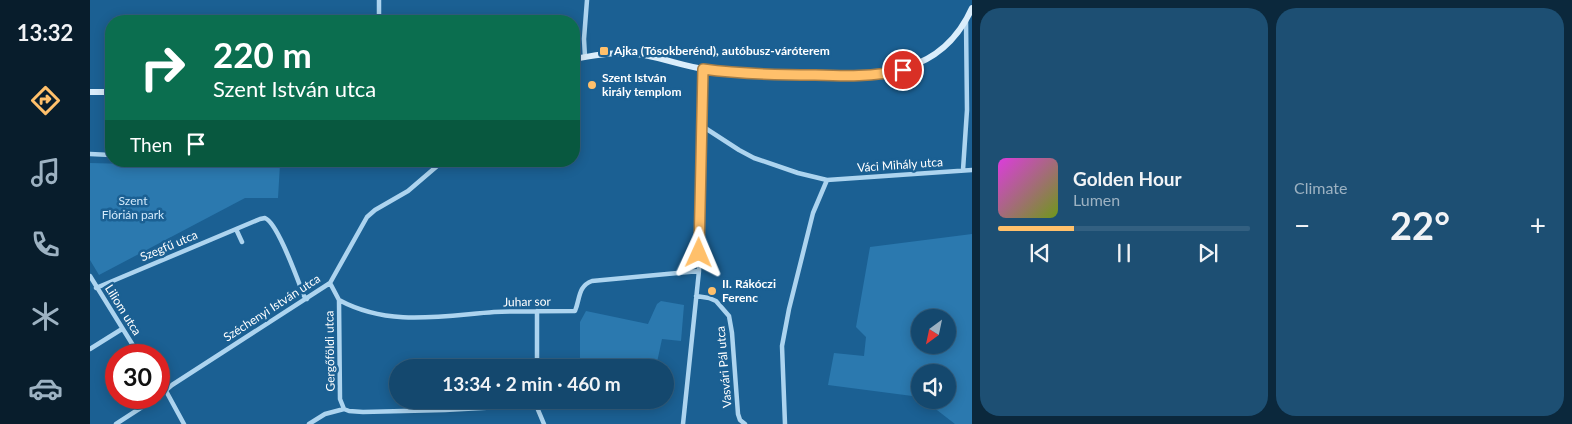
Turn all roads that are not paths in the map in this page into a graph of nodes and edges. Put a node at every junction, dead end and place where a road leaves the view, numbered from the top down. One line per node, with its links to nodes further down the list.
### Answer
1 (379, 0): 4 (street)
2 (586, 0): 6 (street)
3 (972, 8): 5 (main road)
4 (379, 15)
5 (966, 21): 8 (main road); 15 (street)
6 (586, 57): 7 (main road); 8 (main road)
7 (580, 58)
8 (703, 69): 11 (street)
9 (90, 92): 10 (main road)
10 (105, 92)
11 (702, 126): 17 (street, Váci Mihály utca); 20 (street)
12 (90, 154): 13 (street)
13 (105, 155)
14 (436, 167): 22 (street, Széchenyi István utca)
15 (963, 170): 16 (street, Váci Mihály utca); 17 (street, Váci Mihály utca)
16 (972, 170)
17 (827, 180): 44 (street)
18 (236, 229): 19 (street); 23 (street, Szegfű utca); 25 (street, Szegfű utca)
19 (242, 242)
20 (698, 271): 24 (street); 27 (street, Juhar sor)
21 (90, 276): 23 (street, Liliom utca)
22 (330, 283): 25 (street, Széchenyi István utca); 26 (street, Gergőföldi utca)
23 (96, 288): 28 (street, Liliom utca)
24 (696, 296): 42 (street); 43 (street, Vasvári Pál utca)
25 (307, 299): 32 (street, Széchenyi István utca)
26 (339, 300): 27 (street, Juhar sor); 35 (street, Gergőföldi utca)
27 (536, 311): 31 (street)
28 (122, 329): 29 (street, Liliom utca); 30 (street)
29 (132, 344)
30 (90, 349)
31 (537, 359)
32 (170, 387)
33 (170, 398): 39 (street)
34 (139, 409): 38 (street, Széchenyi István utca)
35 (344, 409): 36 (street, Gergőföldi utca); 40 (street)
36 (456, 409)
37 (539, 409): 41 (street, Gergőföldi utca)
38 (116, 424)
39 (184, 424)
40 (309, 424)
41 (544, 424)
42 (683, 424)
43 (745, 424)
44 (785, 424)

